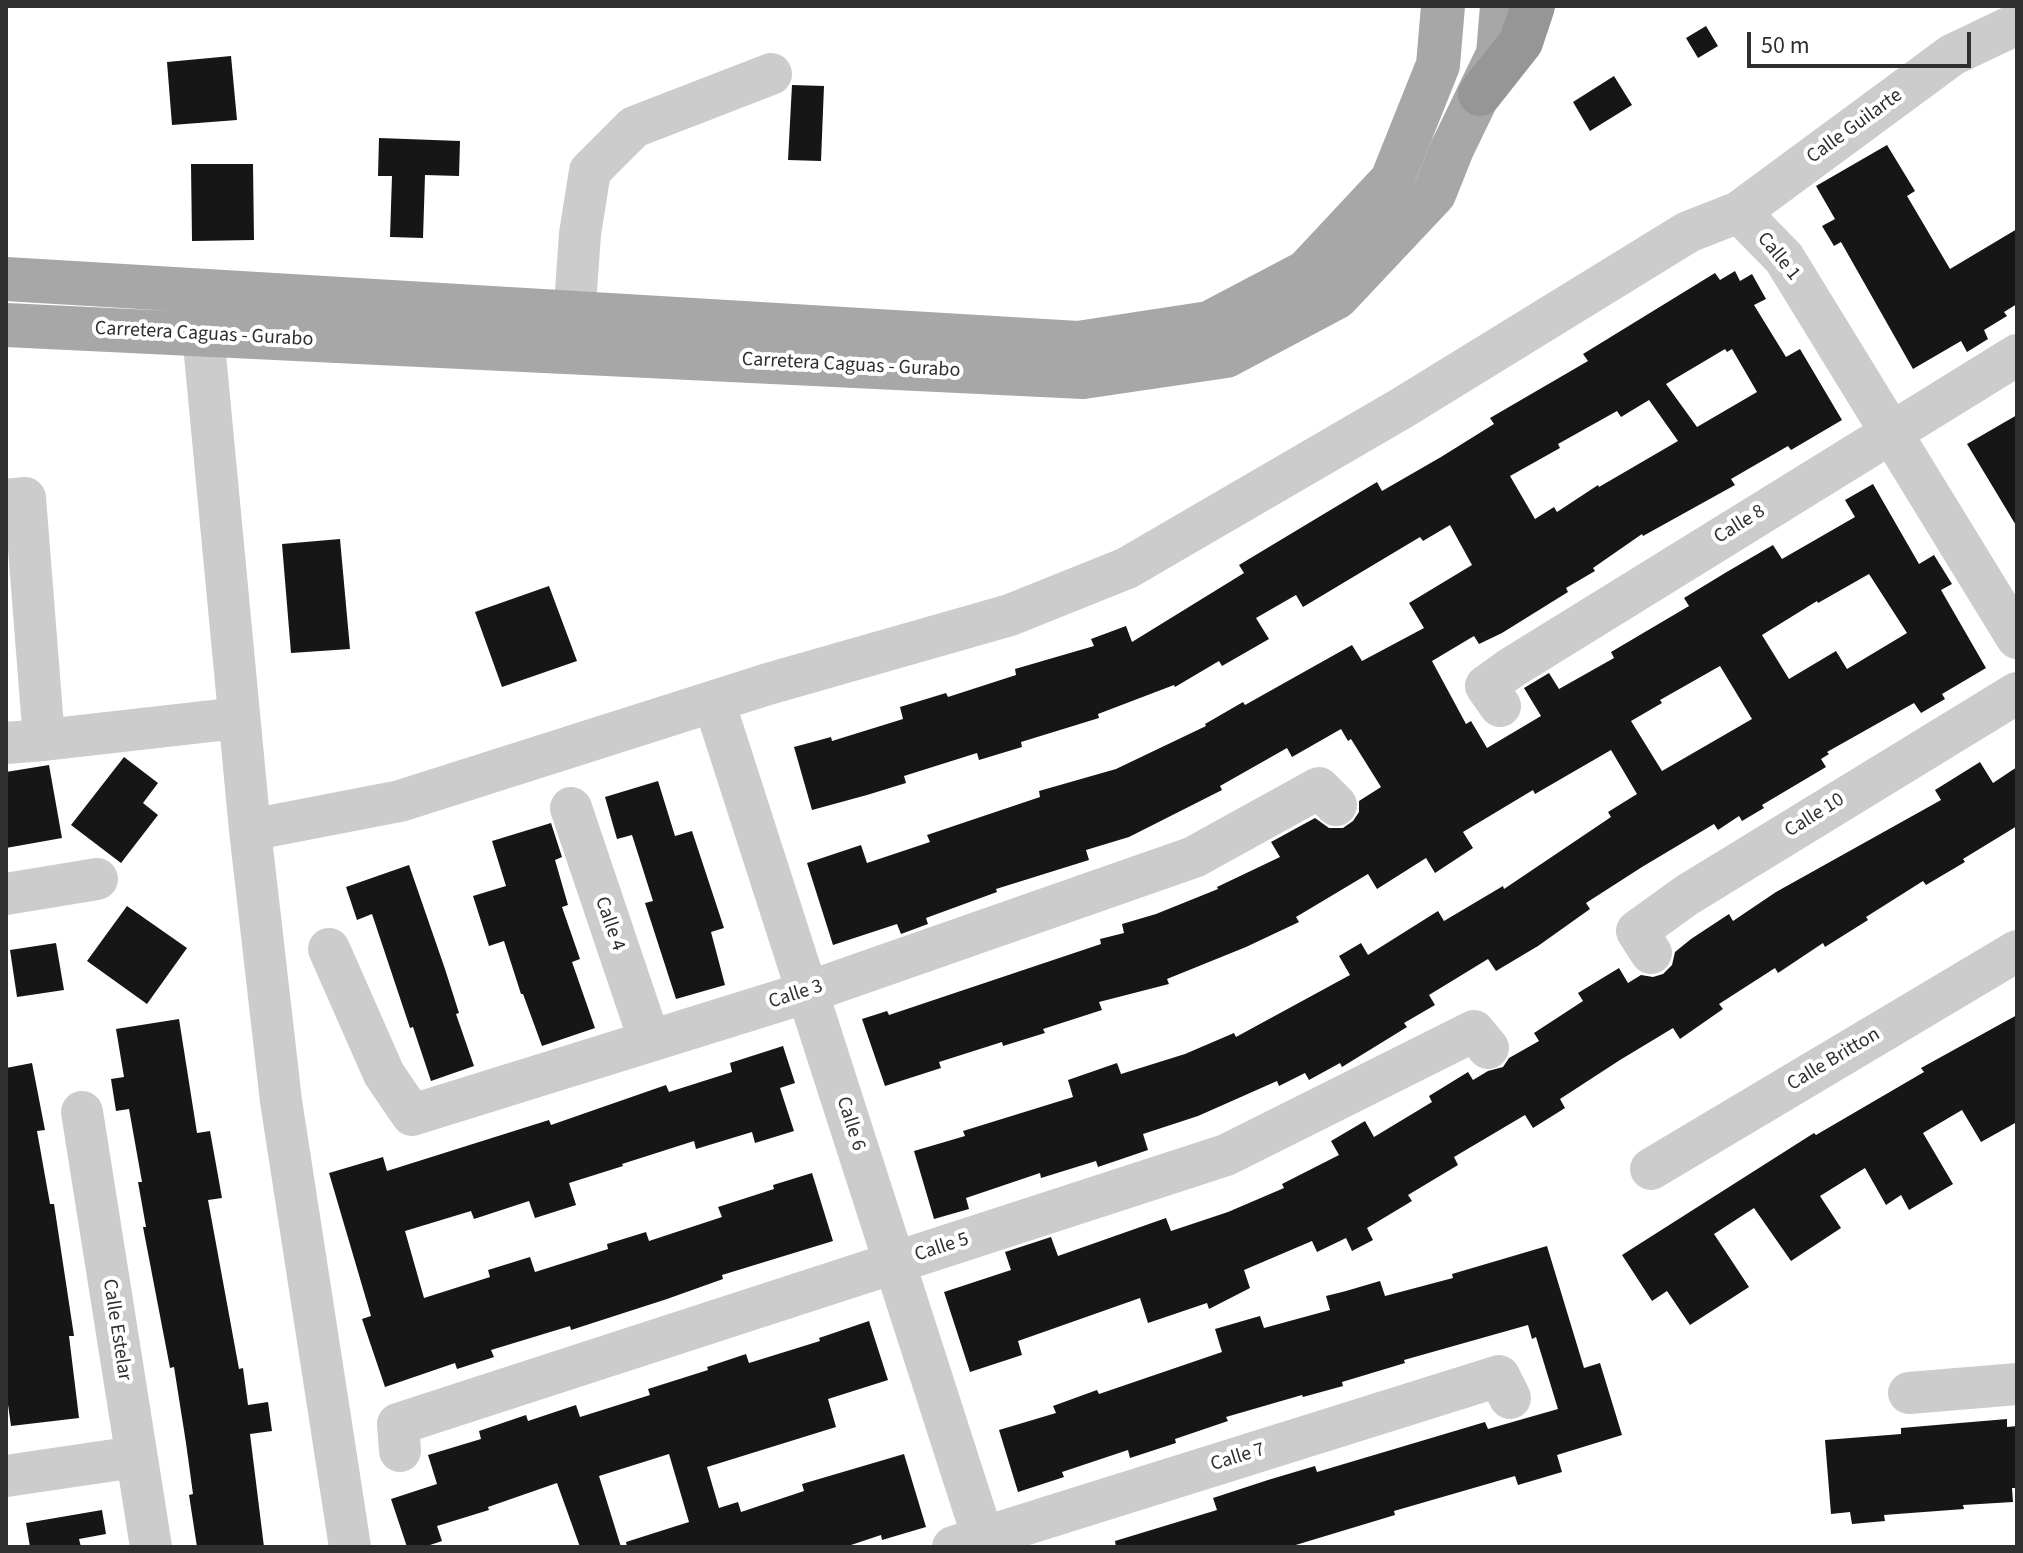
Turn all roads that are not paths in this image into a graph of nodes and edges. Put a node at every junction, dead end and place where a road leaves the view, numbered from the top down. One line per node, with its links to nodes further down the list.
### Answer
1 (1443, 6): 11 (main road, Carretera Caguas - Gurabo)
2 (1502, 6): 6 (main road, Carretera Caguas - Gurabo)
3 (1533, 6): 6 (highway)
4 (2017, 24): 7 (street, Calle Guilarte)
5 (771, 74): 11 (street)
6 (1480, 94): 11 (main road, Carretera Caguas - Gurabo)
7 (1739, 212): 14 (street, Calle 1); 18 (street)
8 (6, 279): 9 (main road, Carretera Caguas - Gurabo)
9 (199, 291): 11 (main road, Carretera Caguas - Gurabo); 12 (street)
10 (6, 325): 12 (main road, Carretera Caguas - Gurabo)
11 (573, 332): 12 (main road, Carretera Caguas - Gurabo)
12 (203, 335): 20 (street)
13 (2017, 355): 14 (street, Calle 8)
14 (1891, 431): 16 (street, Calle 1); 19 (street, Calle 8)
15 (6, 500): 21 (street)
16 (2017, 638)
17 (2017, 693): 29 (street, Calle 10)
18 (714, 702): 24 (street); 30 (street, Calle 6)
19 (1500, 706)
20 (238, 718): 21 (street); 24 (street)
21 (25, 741)
22 (1336, 805): 30 (street, Calle 3)
23 (571, 808): 31 (street, Calle 4)
24 (250, 830): 44 (street)
25 (97, 879): 26 (street)
26 (6, 894)
27 (329, 949): 31 (street, Calle 3)
28 (2017, 951): 34 (street, Calle Britton)
29 (1651, 953)
30 (808, 992): 31 (street, Calle 3); 35 (street, Calle 6)
31 (649, 1039)
32 (1488, 1048): 35 (street, Calle 5)
33 (82, 1112): 40 (street, Calle Estelar)
34 (1651, 1169)
35 (894, 1264): 39 (street, Calle 5); 42 (street, Calle 6)
36 (2017, 1384): 37 (street)
37 (1909, 1393)
38 (1510, 1398): 42 (street, Calle 7)
39 (400, 1451)
40 (135, 1457): 41 (street); 43 (street, Calle Estelar)
41 (6, 1476)
42 (974, 1544)
43 (151, 1547)
44 (350, 1547)

